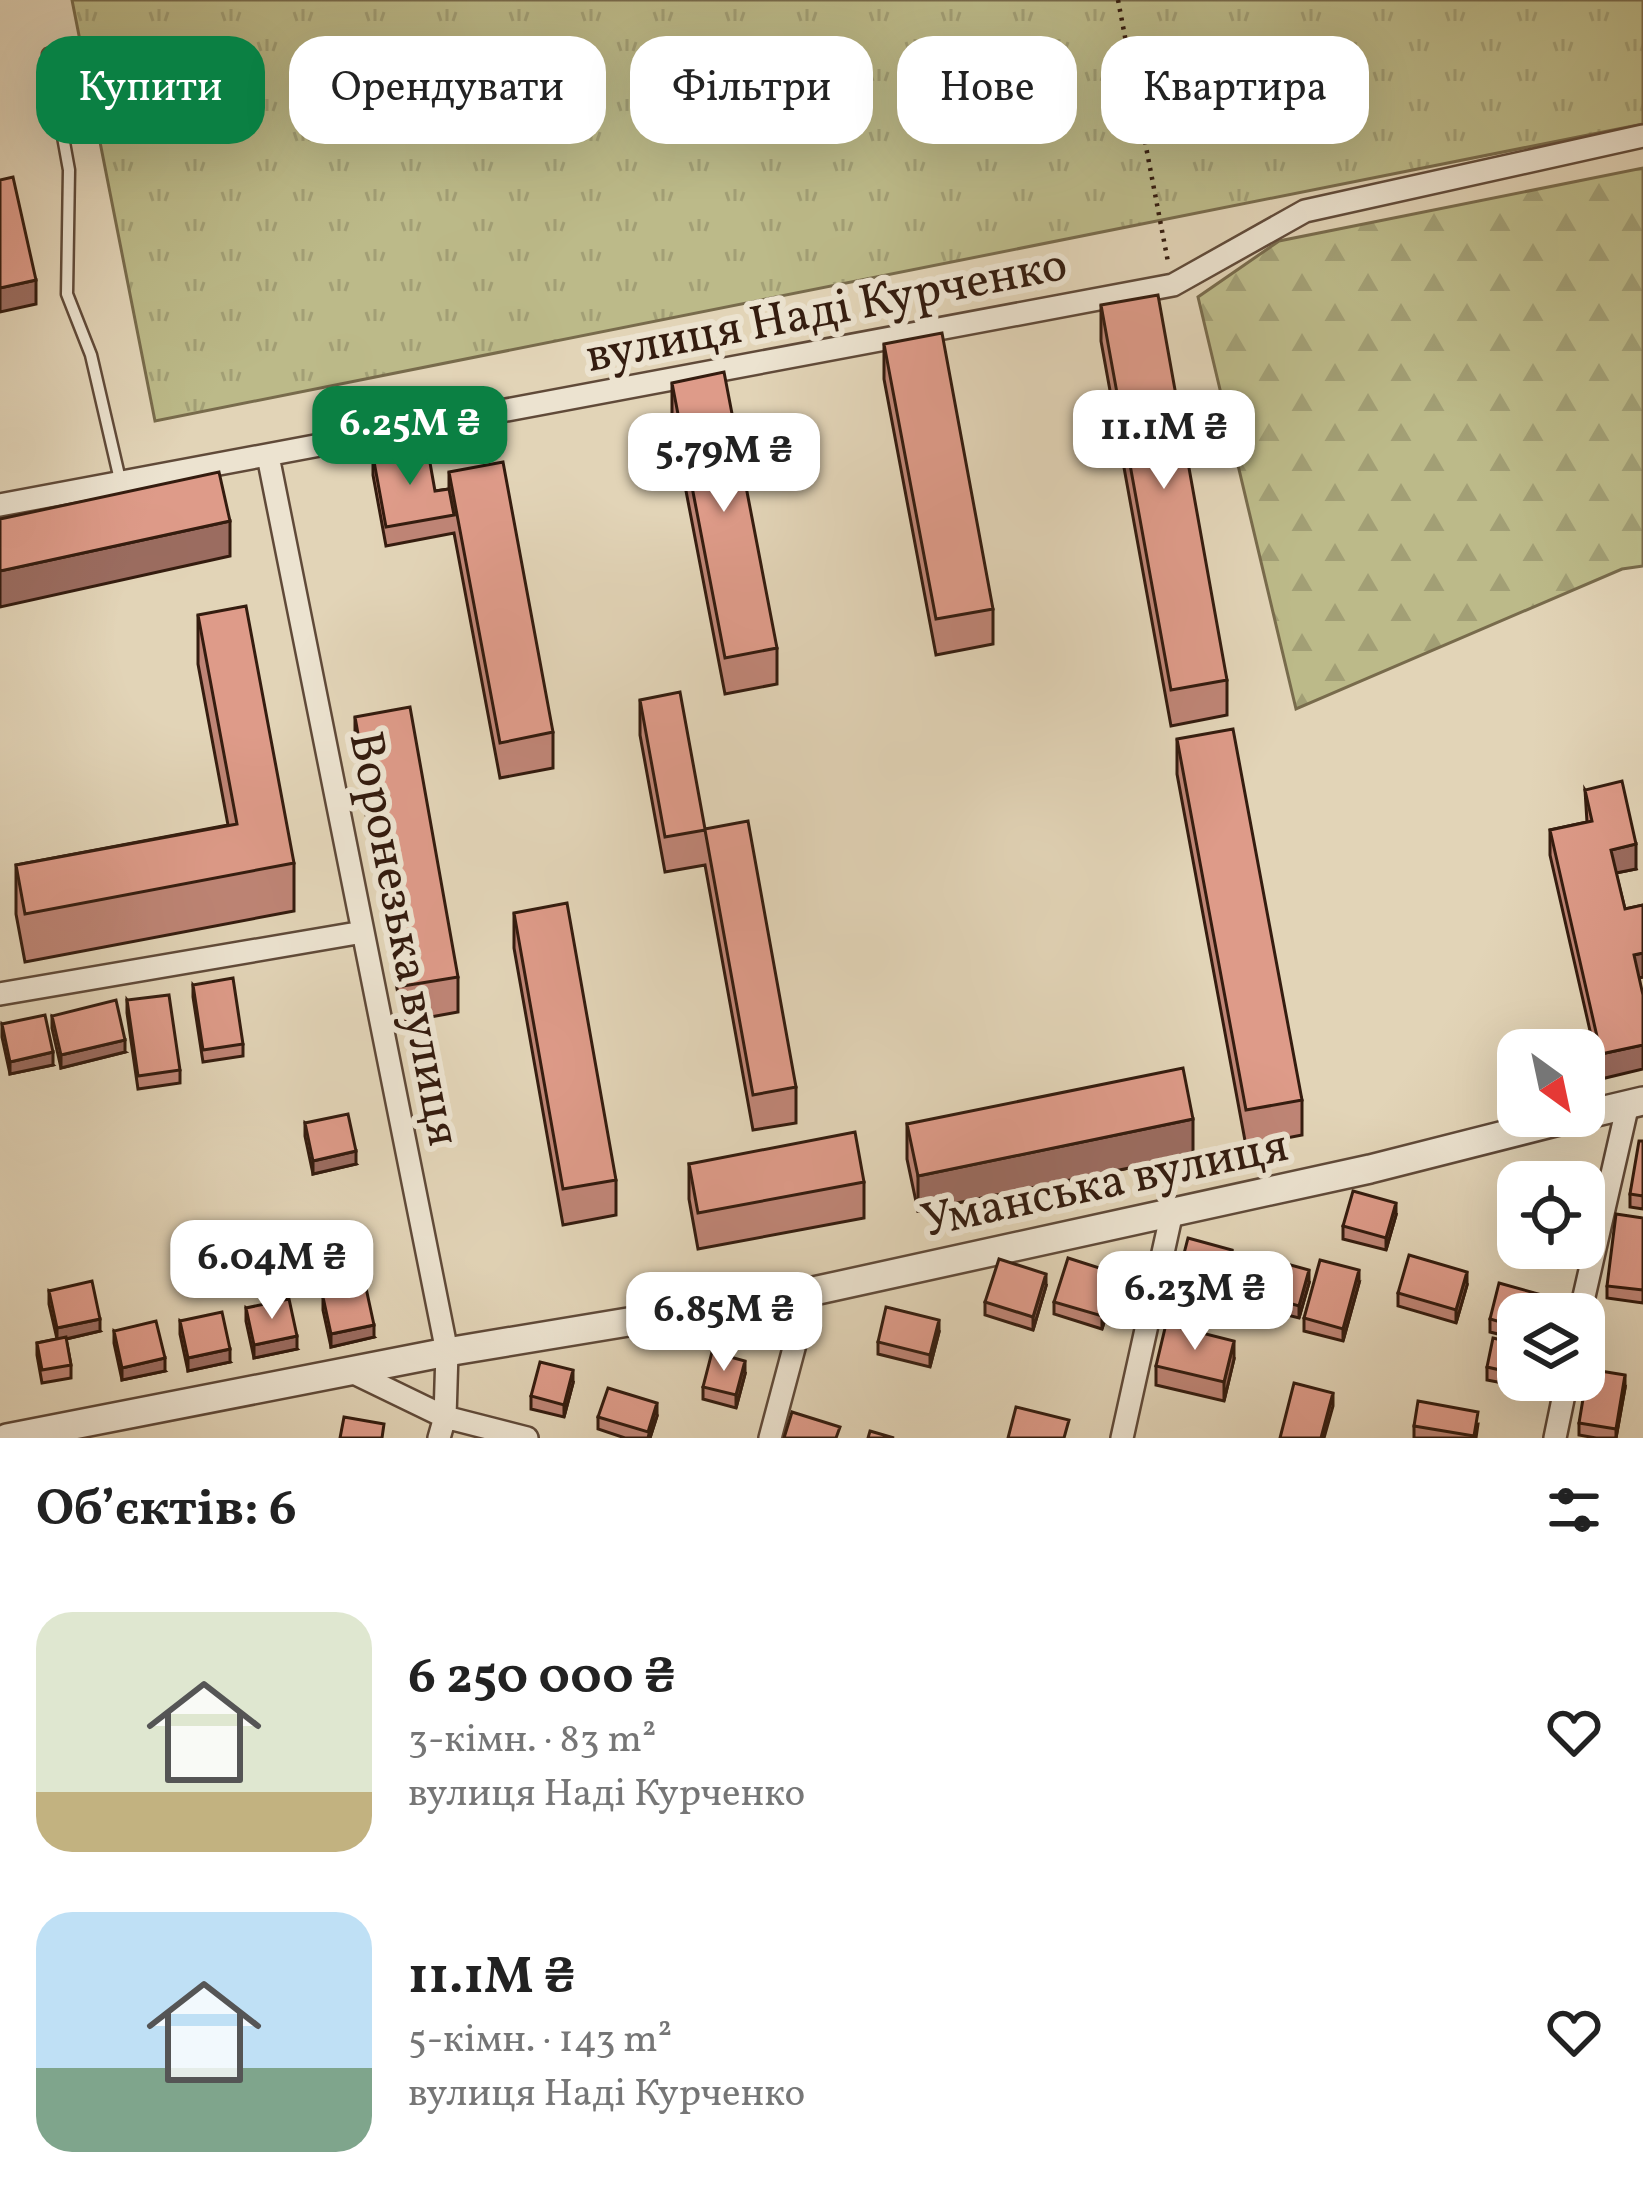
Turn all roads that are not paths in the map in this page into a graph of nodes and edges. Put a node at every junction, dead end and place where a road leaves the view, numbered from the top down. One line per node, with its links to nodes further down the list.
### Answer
1 (1643, 136): 3 (street, вулиця Наді Курченко)
2 (65, 144): 4 (lane)
3 (268, 455): 4 (street, вулиця Наді Курченко); 6 (street, Воронезька вулиця)
4 (121, 484): 5 (street, вулиця Наді Курченко)
5 (0, 505)
6 (363, 932): 7 (street); 14 (street, Воронезька вулиця)
7 (0, 994)
8 (1635, 1102): 9 (street, Уманська вулиця); 13 (street)
9 (1605, 1109)
10 (1497, 1137): 11 (street, Уманська вулиця)
11 (1172, 1212): 12 (street, Уманська вулиця); 21 (street)
12 (809, 1292): 14 (street, Уманська вулиця); 20 (street)
13 (1585, 1293)
14 (447, 1352): 15 (street, Уманська вулиця); 17 (street, Воронезька вулиця)
15 (350, 1371): 17 (street); 18 (street, Уманська вулиця)
16 (1563, 1401): 22 (street)
17 (442, 1427): 19 (street)
18 (7, 1438)
19 (527, 1438)
20 (770, 1438)
21 (1122, 1438)
22 (1555, 1438)

